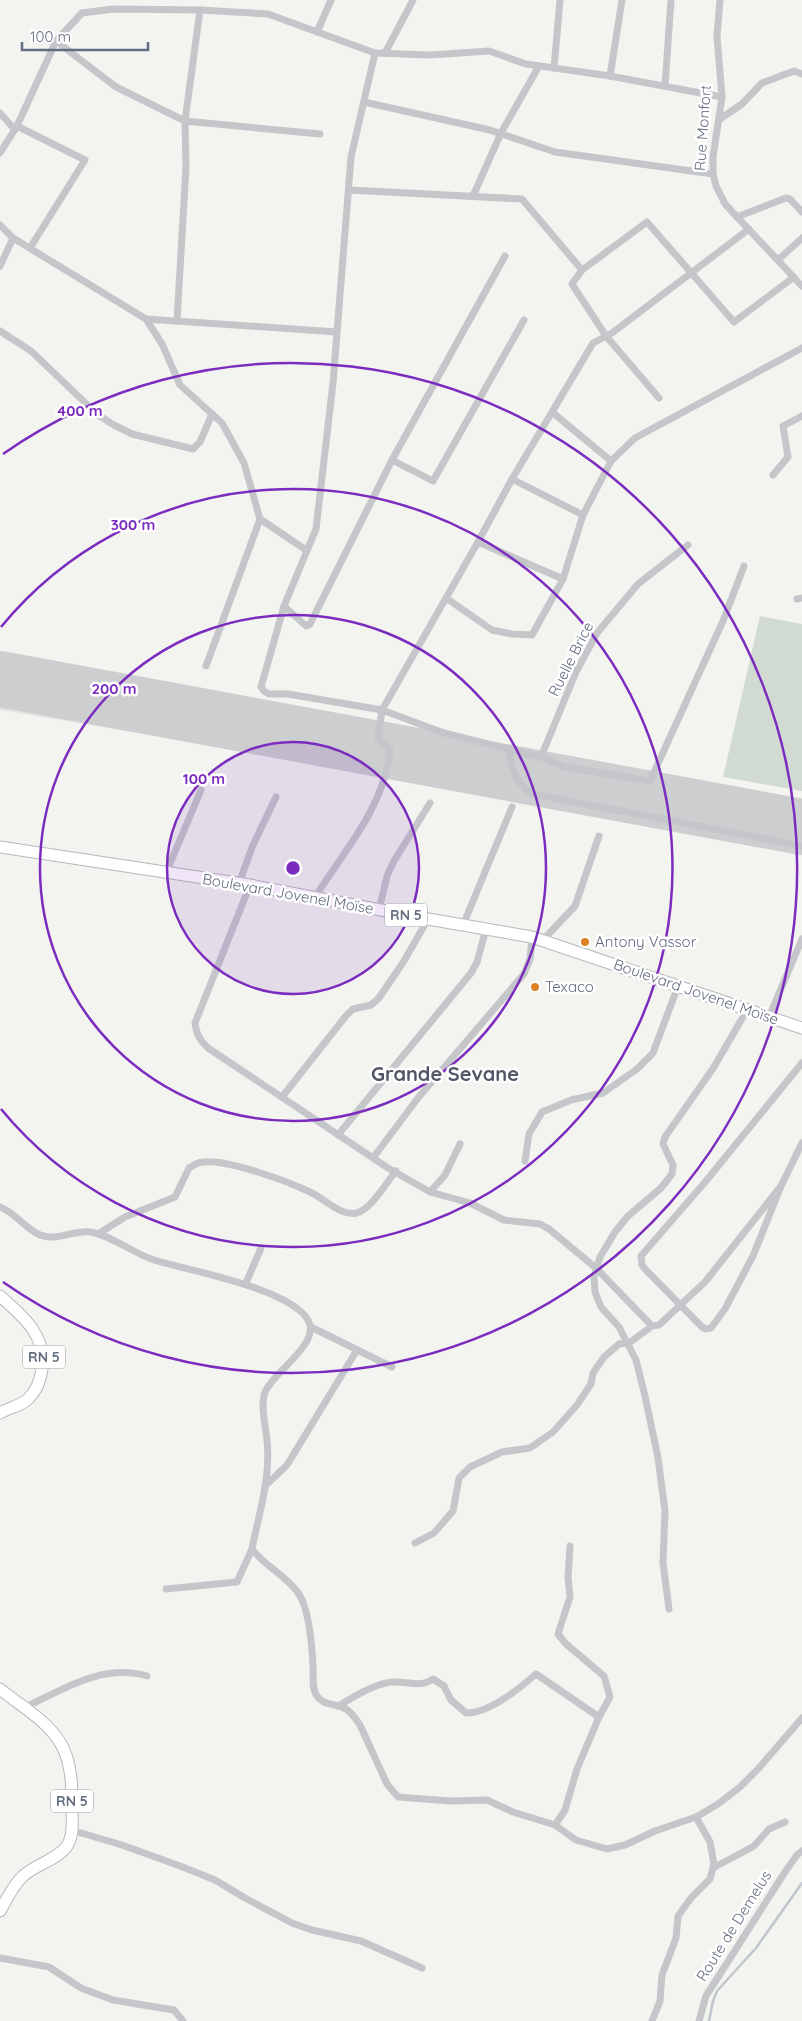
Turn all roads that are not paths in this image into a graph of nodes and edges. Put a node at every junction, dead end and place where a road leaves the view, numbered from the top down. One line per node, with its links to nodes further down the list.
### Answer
1 (331, 0): 8 (street)
2 (413, 0): 11 (street)
3 (560, 0): 13 (street)
4 (622, 0): 17 (street)
5 (671, 0): 18 (street)
6 (720, 0): 19 (street, Rue Monfort)
7 (200, 10): 8 (street); 9 (street); 23 (street)
8 (317, 32): 10 (street)
9 (56, 41): 23 (street); 24 (street)
10 (375, 53): 11 (street); 20 (street)
11 (385, 53): 12 (street)
12 (539, 66): 13 (street); 25 (street)
13 (554, 68): 17 (street)
14 (802, 69): 15 (street)
15 (794, 71): 16 (street); 22 (street)
16 (802, 74)
17 (610, 76): 18 (street)
18 (665, 86): 19 (street)
19 (722, 97): 22 (street, Rue Monfort)
20 (364, 102): 25 (street); 29 (street)
21 (0, 113): 24 (street)
22 (720, 119): 28 (street, Rue Monfort)
23 (185, 120): 26 (street); 47 (street)
24 (16, 128): 27 (street); 37 (street)
25 (501, 133): 28 (street); 30 (street)
26 (320, 134)
27 (0, 154)
28 (713, 174): 32 (street, Rue Monfort)
29 (349, 190): 30 (street); 49 (street)
30 (473, 196): 41 (street)
31 (802, 212): 32 (street)
32 (737, 217): 34 (street, Rue Monfort)
33 (0, 225): 35 (street)
34 (749, 229): 39 (street, Rue Monfort); 42 (street)
35 (13, 238): 37 (street); 40 (street)
36 (802, 238): 39 (street)
37 (30, 248): 45 (street)
38 (504, 256): 56 (street)
39 (778, 260): 43 (street, Rue Monfort)
40 (0, 266)
41 (582, 270): 42 (street); 50 (street)
42 (692, 272): 43 (street); 50 (street)
43 (794, 277): 44 (street, Rue Monfort)
44 (802, 286)
45 (146, 319): 47 (street); 54 (street)
46 (524, 320): 56 (street)
47 (177, 321): 49 (street)
48 (0, 330): 54 (street)
49 (337, 332): 64 (street)
50 (606, 336): 52 (street); 53 (street)
51 (802, 348): 57 (street)
52 (658, 398)
53 (552, 412): 57 (street); 59 (street)
54 (212, 414): 61 (street)
55 (802, 416): 58 (street)
56 (392, 460): 68 (street)
57 (611, 461): 60 (street)
58 (773, 475)
59 (512, 479): 60 (street); 62 (street)
60 (583, 515): 66 (street)
61 (260, 519): 64 (street); 69 (street)
62 (478, 542): 66 (street); 67 (street)
63 (688, 545): 72 (street, Ruelle Brice)
64 (306, 550): 68 (street)
65 (744, 566): 72 (street)
66 (563, 579): 67 (street)
67 (446, 598): 70 (street)
68 (284, 606): 70 (street)
69 (206, 666)
70 (382, 710): 71 (street); 82 (street)
71 (508, 748): 72 (street); 78 (street)
72 (541, 757)
73 (201, 790): 80 (street)
74 (276, 797): 81 (street)
75 (430, 803): 83 (street)
76 (512, 807): 85 (street)
77 (599, 836): 87 (street)
78 (802, 846)
79 (0, 847): 80 (main road, Boulevard Jovenel Moïse / RN 5)
80 (166, 873): 81 (main road, Boulevard Jovenel Moïse / RN 5)
81 (245, 884): 82 (main road, Boulevard Jovenel Moïse / RN 5); 94 (street)
82 (315, 897): 83 (main road, Boulevard Jovenel Moïse / RN 5)
83 (379, 910): 84 (main road, Boulevard Jovenel Moïse / RN 5)
84 (428, 919): 85 (main road, Boulevard Jovenel Moïse / RN 5); 94 (street)
85 (463, 925): 86 (main road, Boulevard Jovenel Moïse / RN 5)
86 (486, 929): 87 (main road, Boulevard Jovenel Moïse / RN 5); 95 (street)
87 (537, 939): 89 (main road, Boulevard Jovenel Moïse / RN 5); 98 (street)
88 (802, 939): 91 (street)
89 (678, 986): 90 (main road, Boulevard Jovenel Moïse / RN 5); 99 (street)
90 (747, 1010): 91 (main road, Boulevard Jovenel Moïse / RN 5); 106 (street)
91 (769, 1017): 92 (main road, Boulevard Jovenel Moïse / RN 5)
92 (802, 1028)
93 (802, 1063): 109 (street)
94 (282, 1097): 95 (street)
95 (338, 1135): 98 (street)
96 (802, 1143): 101 (street)
97 (460, 1144): 102 (street)
98 (373, 1158): 100 (street)
99 (525, 1161)
100 (396, 1171): 102 (street); 104 (street)
101 (781, 1186): 109 (street); 109 (street)
102 (430, 1192): 106 (street)
103 (0, 1207): 104 (street)
104 (98, 1234): 107 (street)
105 (261, 1248): 107 (street)
106 (596, 1268): 110 (street); 112 (street)
107 (246, 1283): 111 (street)
108 (0, 1296): 115 (main road, RN 5)
109 (680, 1306): 110 (street)
110 (652, 1326): 112 (street)
111 (310, 1327): 113 (street); 116 (street)
112 (628, 1343): 117 (street); 121 (street)
113 (357, 1350): 114 (street); 116 (street)
114 (392, 1367)
115 (0, 1413)
116 (265, 1487): 119 (street)
117 (415, 1542)
118 (570, 1546): 126 (street)
119 (252, 1549): 120 (street); 124 (street)
120 (166, 1589)
121 (669, 1609)
122 (147, 1676): 125 (street)
123 (0, 1689): 125 (main road, RN 5)
124 (338, 1706): 126 (street); 130 (street)
125 (24, 1708): 131 (main road, RN 5)
126 (598, 1717): 130 (street)
127 (802, 1718): 128 (street)
128 (696, 1817): 130 (street); 133 (street)
129 (785, 1822): 133 (street)
130 (554, 1825)
131 (72, 1830): 134 (main road, RN 5); 136 (street)
132 (802, 1851): 139 (street, Route de Demelus)
133 (713, 1868): 138 (street)
134 (0, 1910)
135 (0, 1958): 137 (street)
136 (422, 1968)
137 (183, 2021)
138 (652, 2021)
139 (699, 2021)

